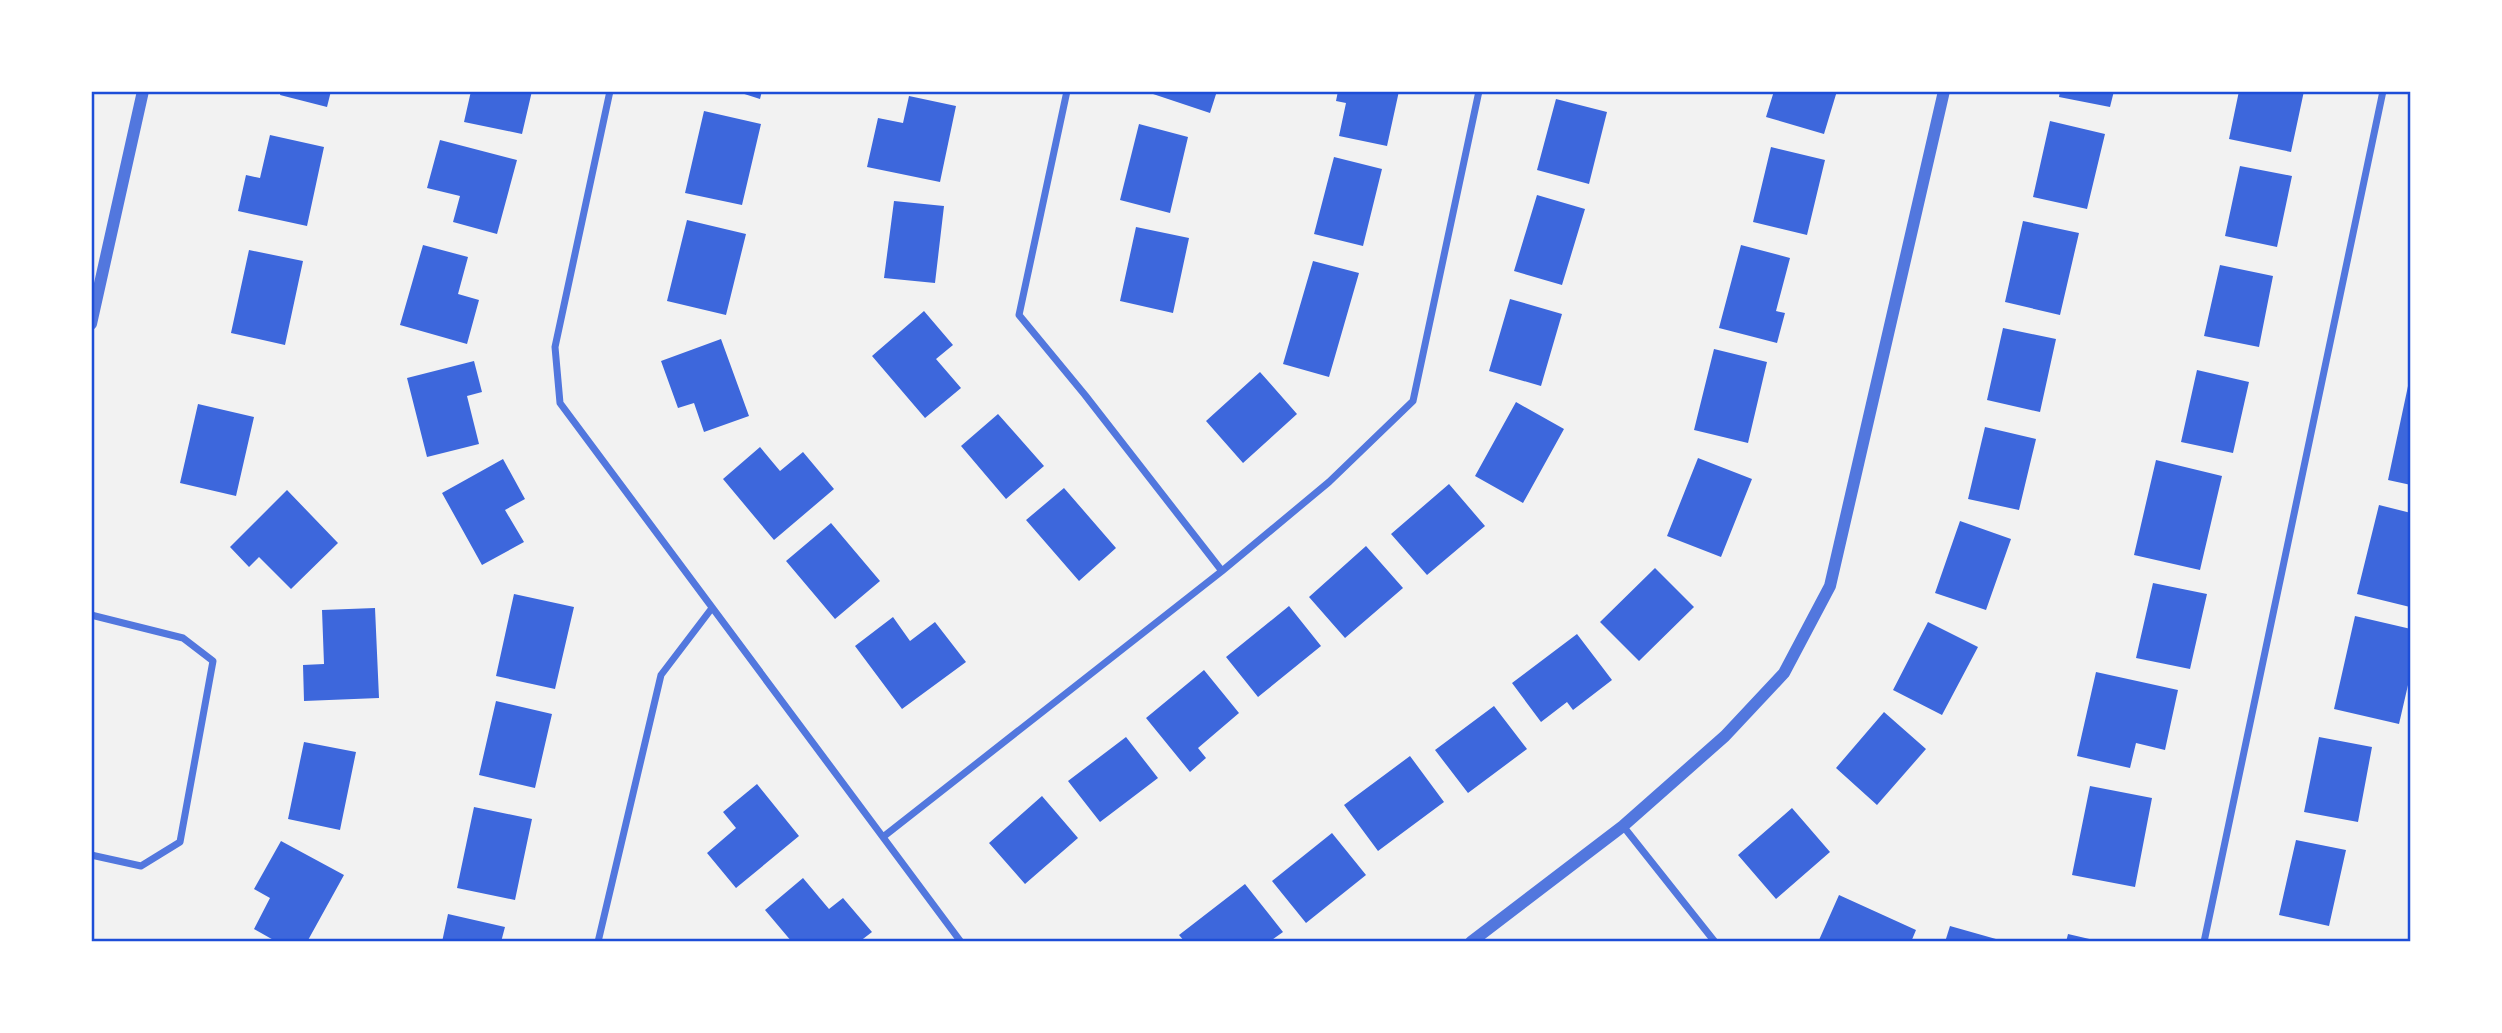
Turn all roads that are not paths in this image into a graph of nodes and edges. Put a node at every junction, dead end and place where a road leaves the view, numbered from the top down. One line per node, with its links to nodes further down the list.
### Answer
1 (143, 91): 7 (street)
2 (610, 91): 9 (street)
3 (1067, 91): 8 (street)
4 (1479, 91): 8 (street)
5 (1944, 91): 11 (street)
6 (2384, 91): 18 (street)
7 (91, 324)
8 (1222, 571): 12 (street)
9 (712, 608): 12 (street); 14 (street)
10 (91, 615): 13 (street)
11 (1623, 826): 16 (street); 17 (street)
12 (883, 837): 15 (street)
13 (91, 855)
14 (598, 942)
15 (961, 942)
16 (1471, 942)
17 (1715, 942)
18 (2204, 942)

